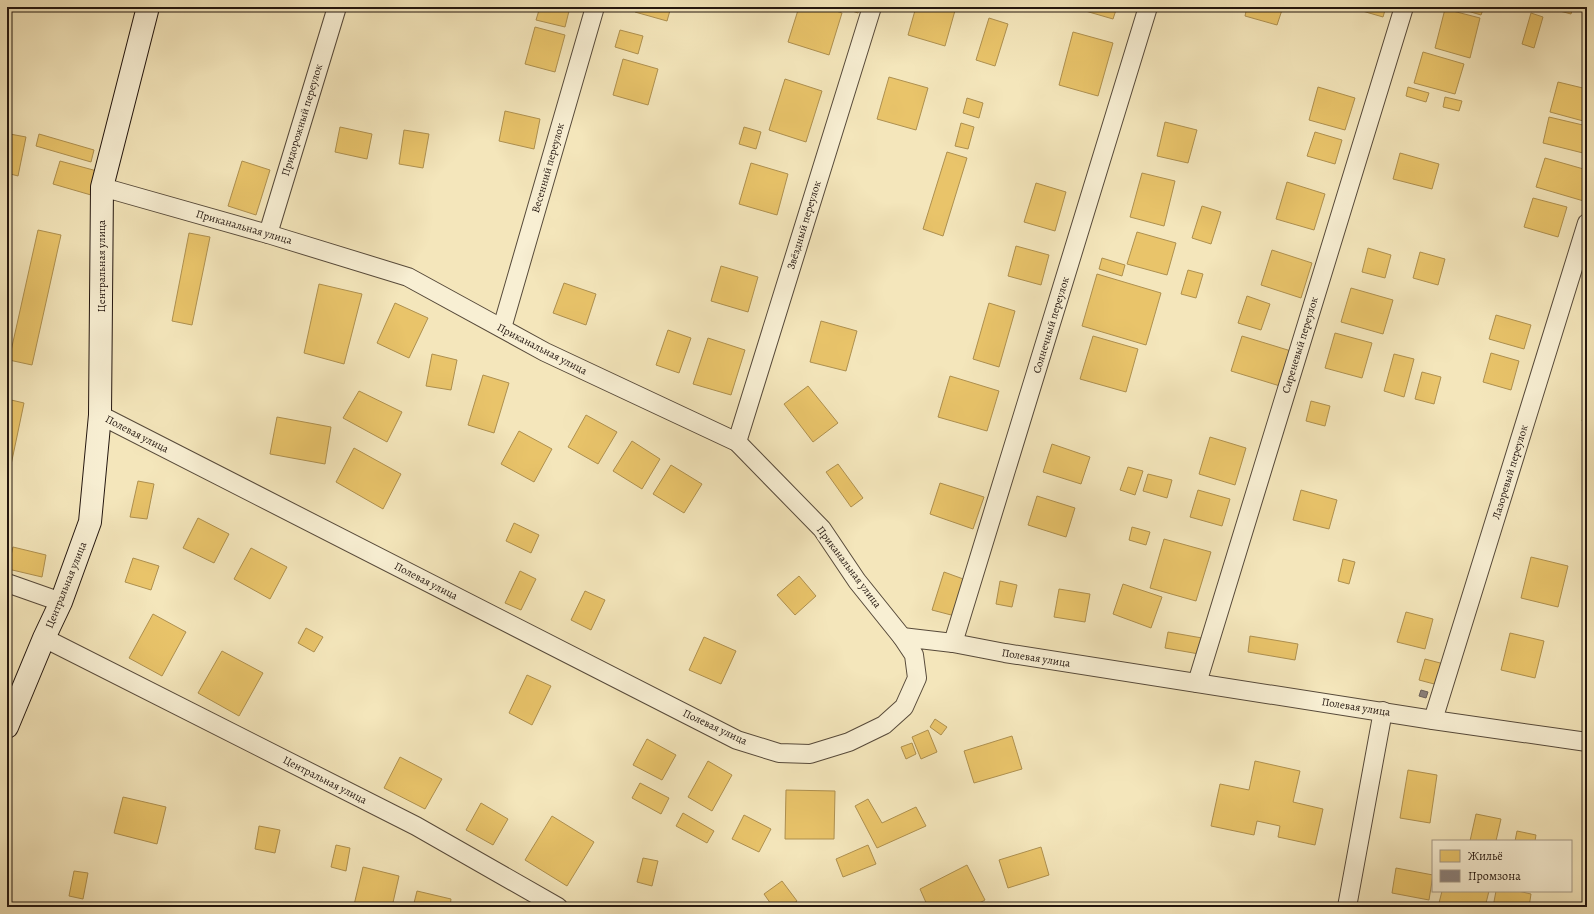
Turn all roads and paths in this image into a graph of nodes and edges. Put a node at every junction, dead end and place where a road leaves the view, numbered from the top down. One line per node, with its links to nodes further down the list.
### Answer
1 (148, 7): 7 (street, Центральная улица)
2 (337, 7): 9 (street, Придорожный переулок)
3 (595, 7): 10 (street, Весенний переулок)
4 (872, 7): 12 (street, Звёздный переулок)
5 (1148, 7): 17 (street, Солнечный переулок)
6 (1404, 7): 18 (street, Сиреневый переулок)
7 (102, 187): 9 (street, Приканальная улица); 11 (street, Центральная улица)
8 (1587, 223): 20 (street, Лазоревый переулок)
9 (268, 234): 10 (street, Приканальная улица)
10 (502, 328): 12 (street, Приканальная улица)
11 (100, 415): 14 (street, Центральная улица); 15 (street, Полевая улица)
12 (737, 442): 15 (street, Приканальная улица)
13 (7, 583): 14 (street)
14 (61, 602): 16 (street, Центральная улица)
15 (902, 637): 17 (street, Полевая улица)
16 (44, 638): 21 (street); 23 (street, Центральная улица)
17 (953, 643): 18 (street, Полевая улица)
18 (1197, 683): 19 (street, Полевая улица)
19 (1383, 711): 20 (street, Полевая улица); 24 (street)
20 (1433, 720): 22 (street, Полевая улица)
21 (7, 727)
22 (1587, 742)
23 (558, 907)
24 (1347, 907)

